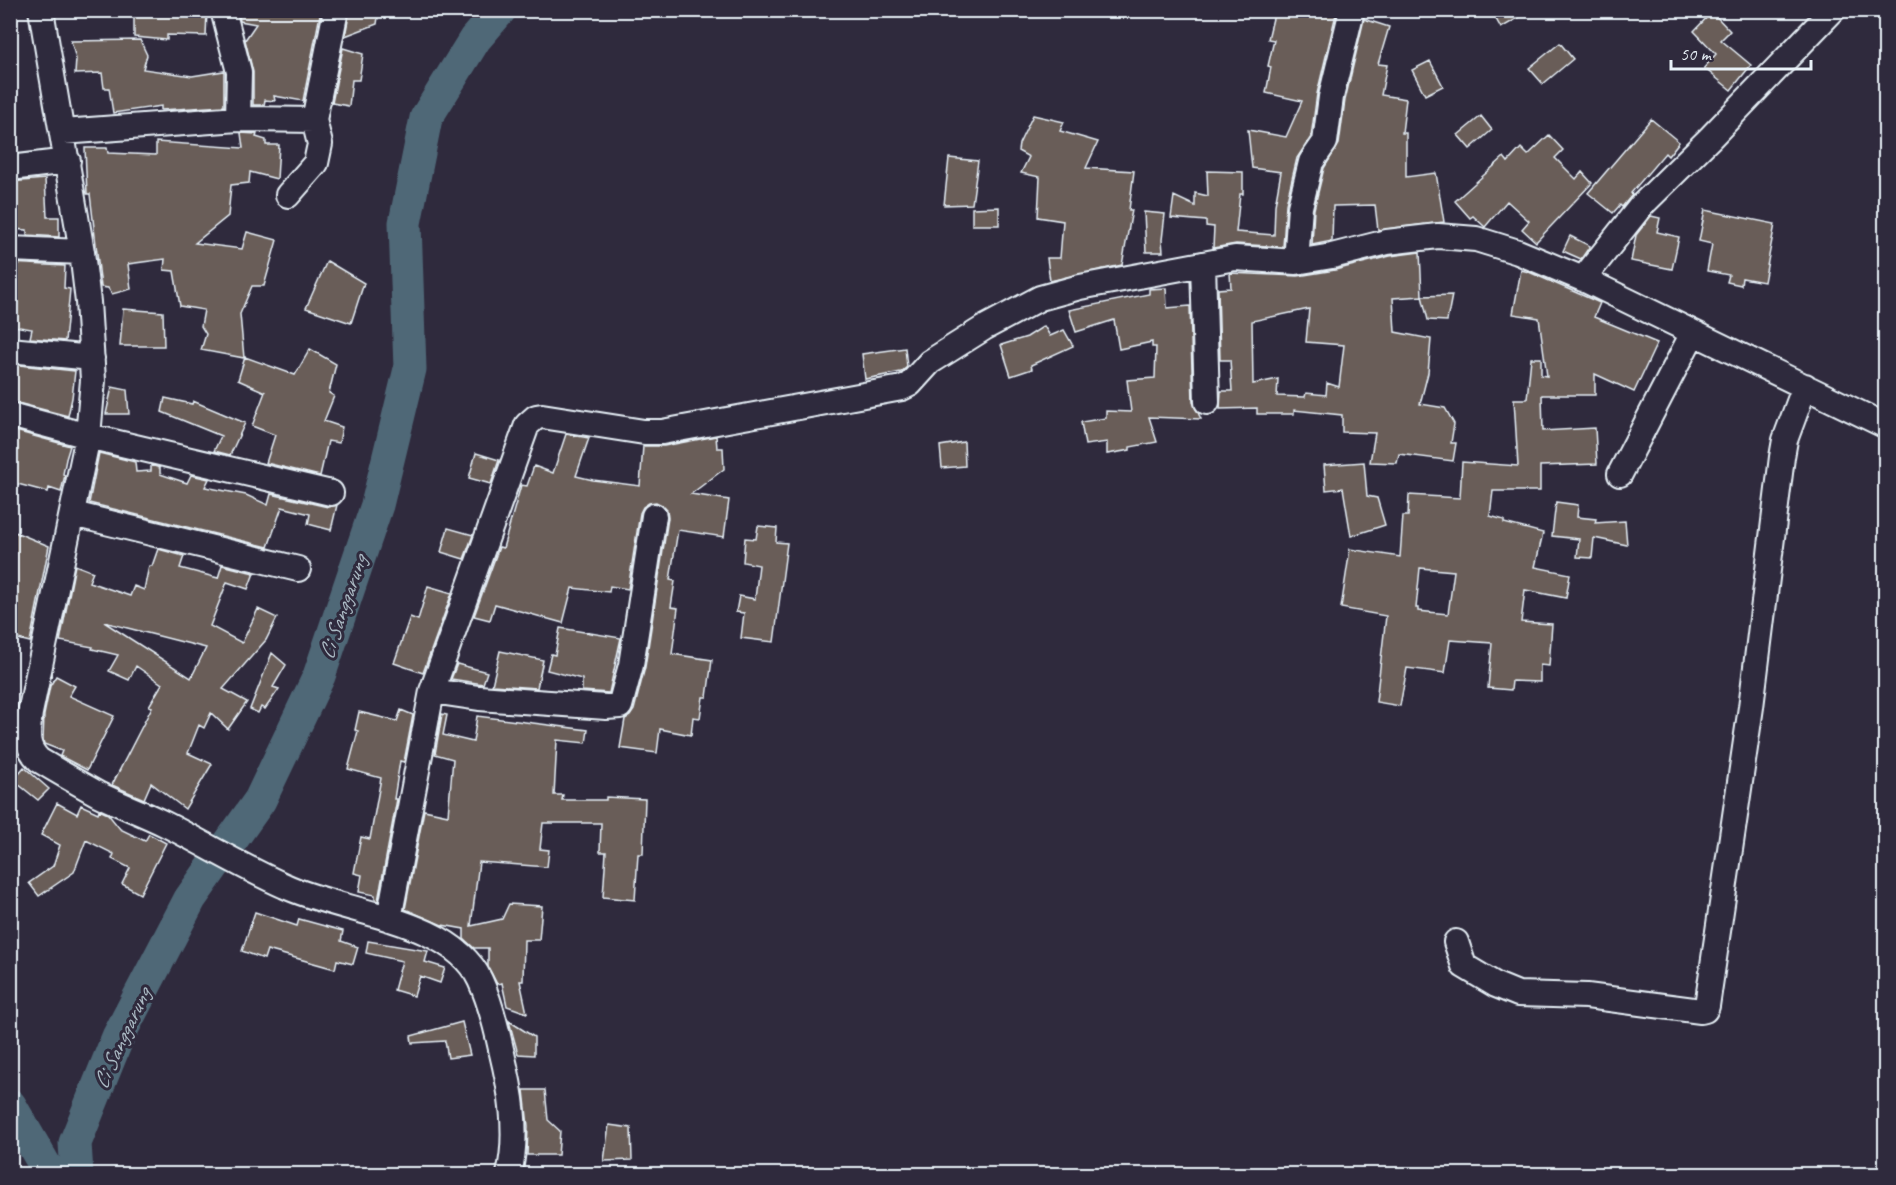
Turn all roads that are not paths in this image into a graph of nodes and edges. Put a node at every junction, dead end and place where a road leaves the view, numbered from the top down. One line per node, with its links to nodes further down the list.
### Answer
1 (41, 10): 8 (street)
2 (223, 10): 6 (street)
3 (336, 10): 7 (street)
4 (1352, 10): 14 (street)
5 (1833, 10): 16 (street)
6 (238, 119): 7 (street); 8 (street)
7 (314, 120): 11 (street)
8 (63, 132): 9 (street)
9 (68, 161): 10 (street); 13 (street)
10 (10, 168)
11 (288, 195)
12 (10, 249): 13 (street)
13 (82, 252): 19 (street)
14 (1296, 262): 15 (street); 16 (street)
15 (1203, 264): 21 (street); 30 (street)
16 (1583, 279): 17 (street)
17 (1693, 333): 20 (street); 25 (street)
18 (10, 350): 19 (street)
19 (92, 358): 24 (street)
20 (1805, 386): 23 (street); 32 (street)
21 (1207, 402)
22 (10, 415): 24 (street)
23 (1886, 426)
24 (88, 436): 26 (street); 27 (street)
25 (1620, 474)
26 (331, 493)
27 (73, 514): 29 (street); 31 (street)
28 (654, 516): 30 (street)
29 (298, 568)
30 (432, 691): 31 (street)
31 (388, 919): 33 (street)
32 (1456, 942)
33 (509, 1174)

